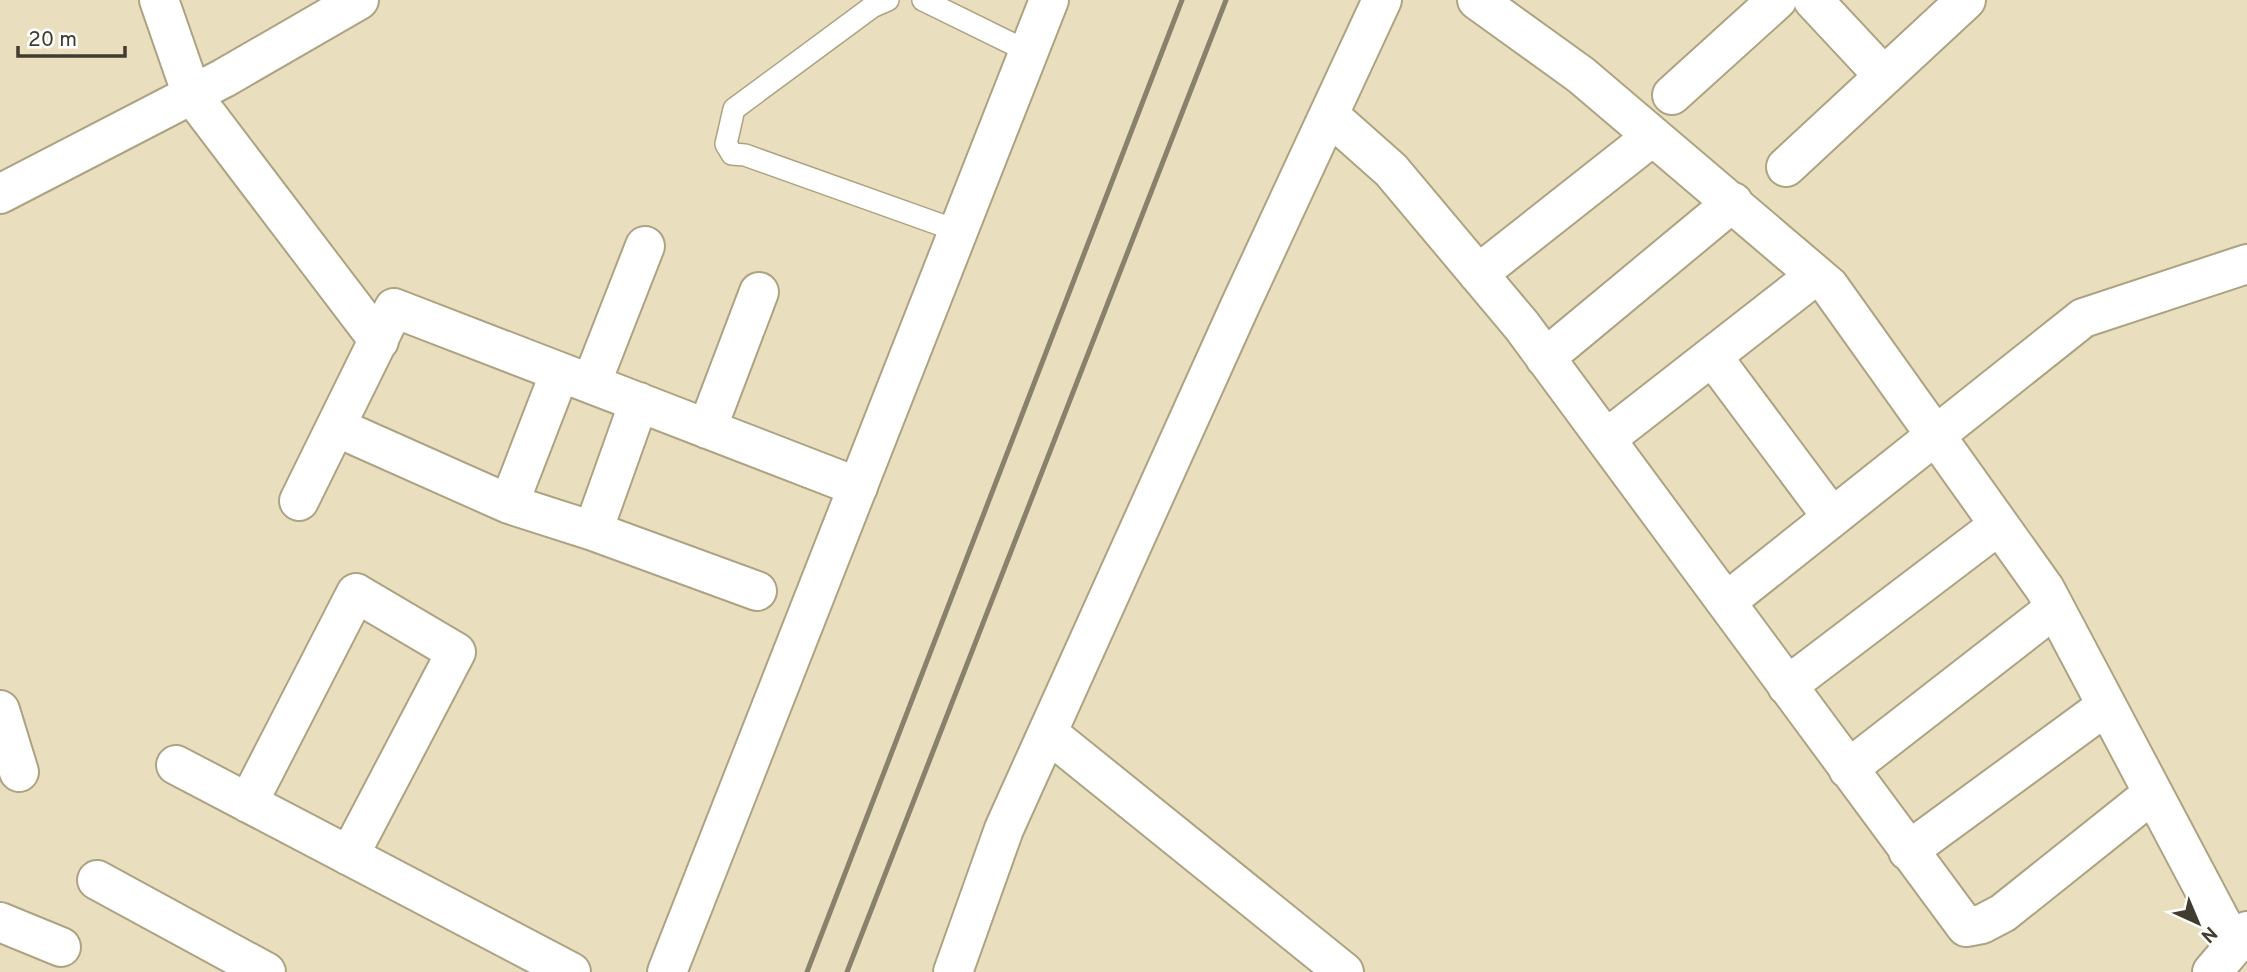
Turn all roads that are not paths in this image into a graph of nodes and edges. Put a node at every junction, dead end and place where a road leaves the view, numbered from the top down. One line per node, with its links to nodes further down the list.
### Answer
1 (159, 0): 13 (street)
2 (359, 0): 13 (street)
3 (888, 0): 20 (lane)
4 (923, 0): 11 (lane)
5 (1049, 0): 11 (street)
6 (1382, 0): 15 (street)
7 (1477, 0): 16 (street)
8 (1777, 0): 14 (street)
9 (1813, 0): 12 (street)
10 (1966, 0): 12 (street)
11 (1029, 52): 20 (street)
12 (1884, 75): 17 (street)
13 (192, 95): 18 (street); 26 (street)
14 (1672, 95)
15 (1329, 115): 23 (street); 47 (street)
16 (1653, 136): 19 (street); 23 (street)
17 (1786, 167)
18 (0, 194)
19 (1733, 202): 24 (street); 28 (street)
20 (958, 231): 35 (street)
21 (645, 246): 29 (street)
22 (2247, 264): 33 (street)
23 (1478, 274): 28 (street)
24 (1816, 275): 27 (street); 33 (street)
25 (759, 292): 32 (street)
26 (379, 341): 29 (street); 31 (street)
27 (1712, 356): 34 (street); 38 (street)
28 (1545, 358): 34 (street)
29 (575, 378): 30 (street); 37 (street)
30 (639, 402): 32 (street); 40 (street)
31 (336, 427): 36 (street); 37 (street)
32 (707, 429): 35 (street)
33 (1936, 434): 38 (street); 39 (street)
34 (1606, 439): 42 (street)
35 (858, 487): 61 (street)
36 (299, 501)
37 (509, 504): 40 (street)
38 (1832, 517): 42 (street)
39 (1999, 525): 43 (street); 44 (street)
40 (593, 531): 41 (street)
41 (757, 591)
42 (1726, 602): 44 (street)
43 (2054, 608): 45 (street); 49 (street)
44 (1787, 687): 49 (street)
45 (2106, 706): 51 (street); 53 (street)
46 (0, 710): 50 (street)
47 (1048, 733): 62 (street); 63 (street)
48 (176, 765): 52 (street)
49 (1848, 769): 53 (street)
50 (19, 772)
51 (2152, 794): 53 (street); 58 (street)
52 (248, 803): 54 (street); 54 (street)
53 (1908, 851)
54 (349, 856): 60 (street)
55 (97, 880): 59 (street)
56 (0, 922): 57 (street)
57 (61, 947)
58 (2231, 949)
59 (266, 972)
60 (571, 972)
61 (667, 972)
62 (953, 972)
63 (1344, 972)

